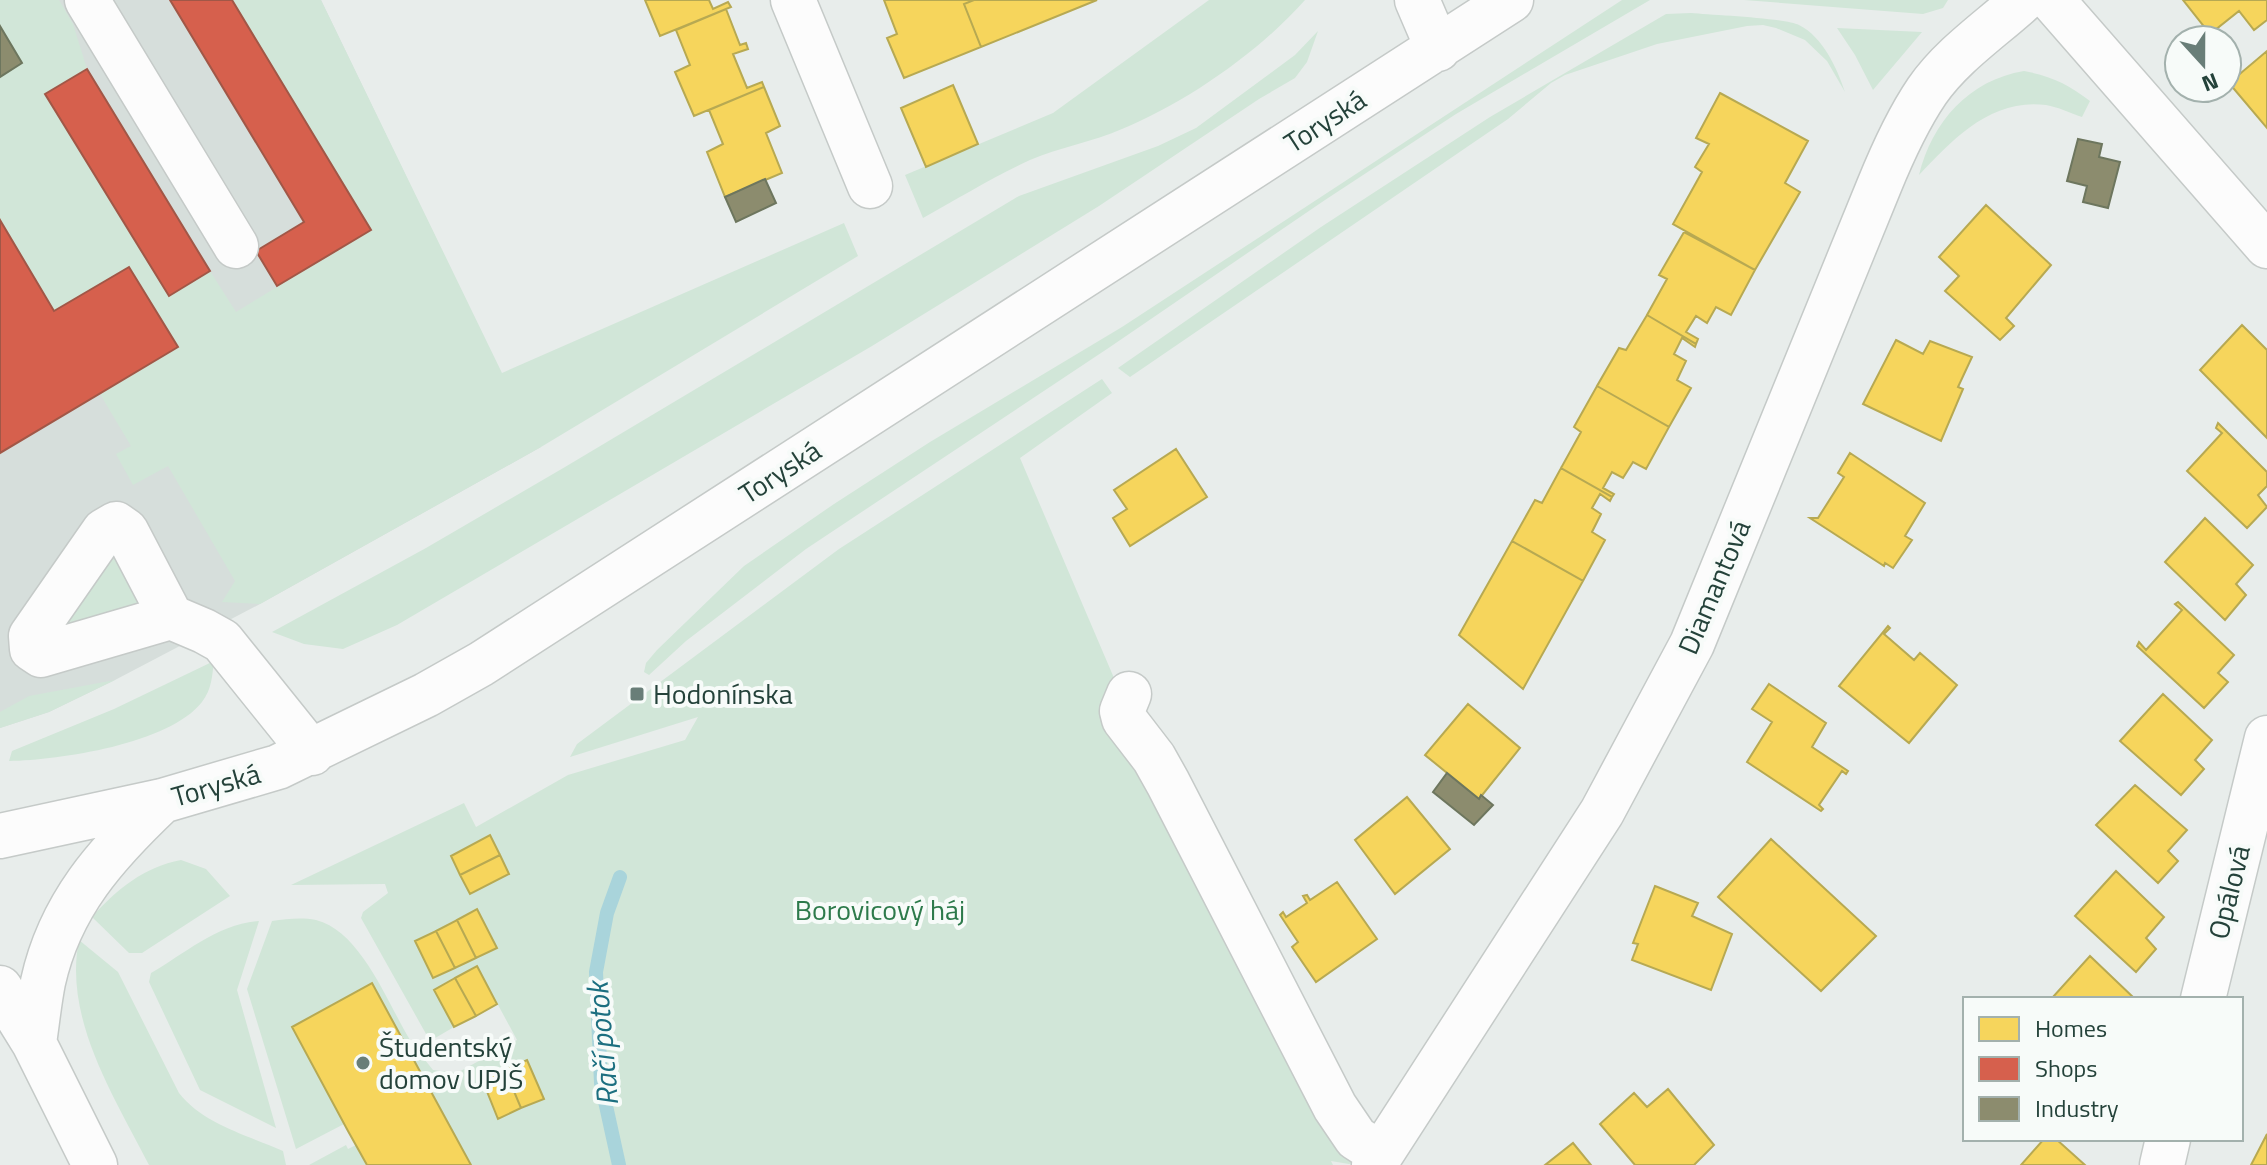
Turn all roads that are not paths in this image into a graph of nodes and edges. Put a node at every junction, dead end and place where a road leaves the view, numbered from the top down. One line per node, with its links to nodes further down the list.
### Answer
1 (87, 0): 9 (street)
2 (793, 0): 8 (street)
3 (1417, 0): 7 (street)
4 (1511, 0): 7 (street, Toryská)
5 (2023, 0): 21 (street, Diamantová)
6 (2052, 0): 10 (street)
7 (1438, 49): 14 (street, Toryská)
8 (870, 186)
9 (236, 246)
10 (2267, 246)
11 (171, 617): 14 (street)
12 (1129, 694): 21 (street)
13 (2267, 738): 18 (street, Opálová)
14 (312, 753): 15 (street, Toryská)
15 (162, 801): 16 (street, Toryská); 19 (street)
16 (0, 836)
17 (0, 988): 19 (street)
18 (2203, 997)
19 (34, 1043): 22 (street)
20 (2168, 1141): 23 (street)
21 (1377, 1159)
22 (95, 1165)
23 (2162, 1165)

